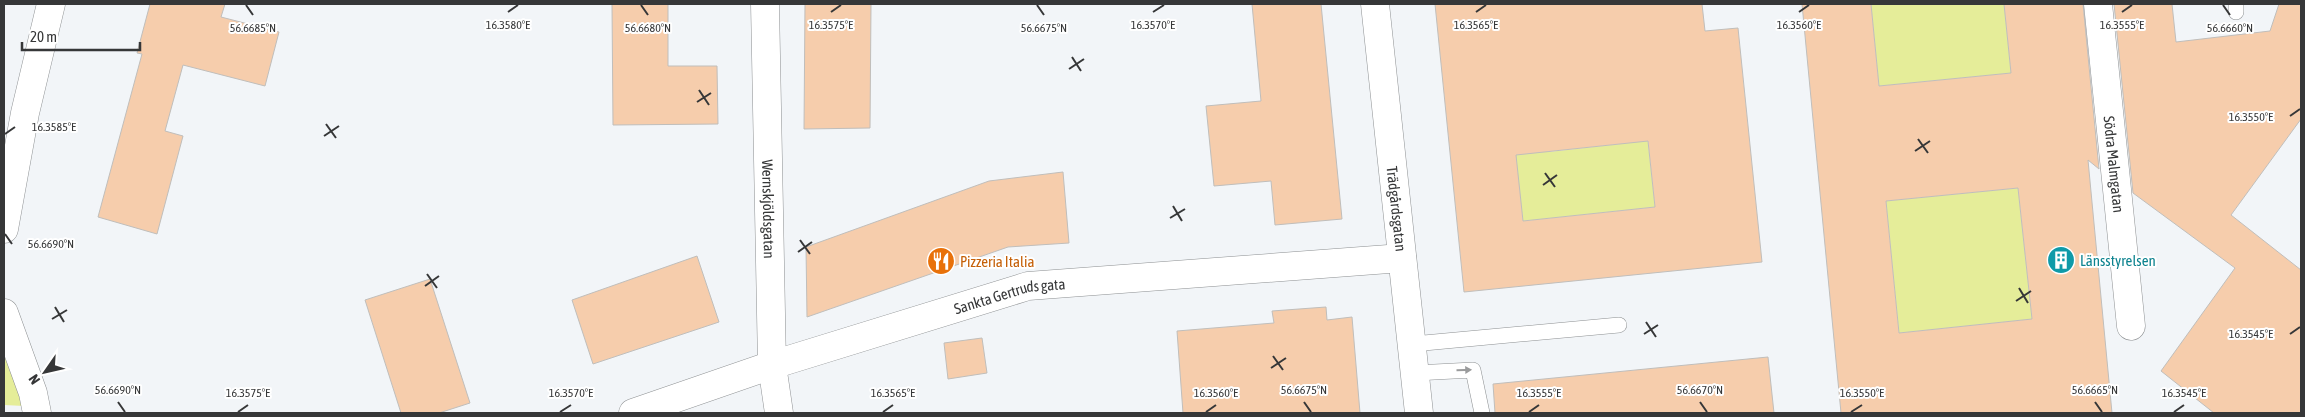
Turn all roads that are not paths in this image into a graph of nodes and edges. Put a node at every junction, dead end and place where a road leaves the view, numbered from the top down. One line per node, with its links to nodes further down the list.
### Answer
1 (51, 4): 5 (street)
2 (765, 4): 11 (street, Wernskjöldsgatan)
3 (1376, 4): 6 (street, Trädgårdsgatan)
4 (2098, 4): 9 (street, Södra Malmgatan)
5 (4, 229)
6 (1402, 258): 10 (street, Trädgårdsgatan); 11 (street, Sankta Gertruds gata)
7 (4, 313): 13 (street)
8 (1620, 325): 10 (lane)
9 (2131, 326)
10 (1413, 344): 12 (street, Trädgårdsgatan)
11 (772, 365): 14 (street, Sankta Gertruds gata); 15 (street, Wernskjöldsgatan)
12 (1415, 373): 16 (street, Trädgårdsgatan); 17 (lane, one-way to 17)
13 (37, 413)
14 (633, 413)
15 (779, 413)
16 (1419, 413)
17 (1482, 413)

